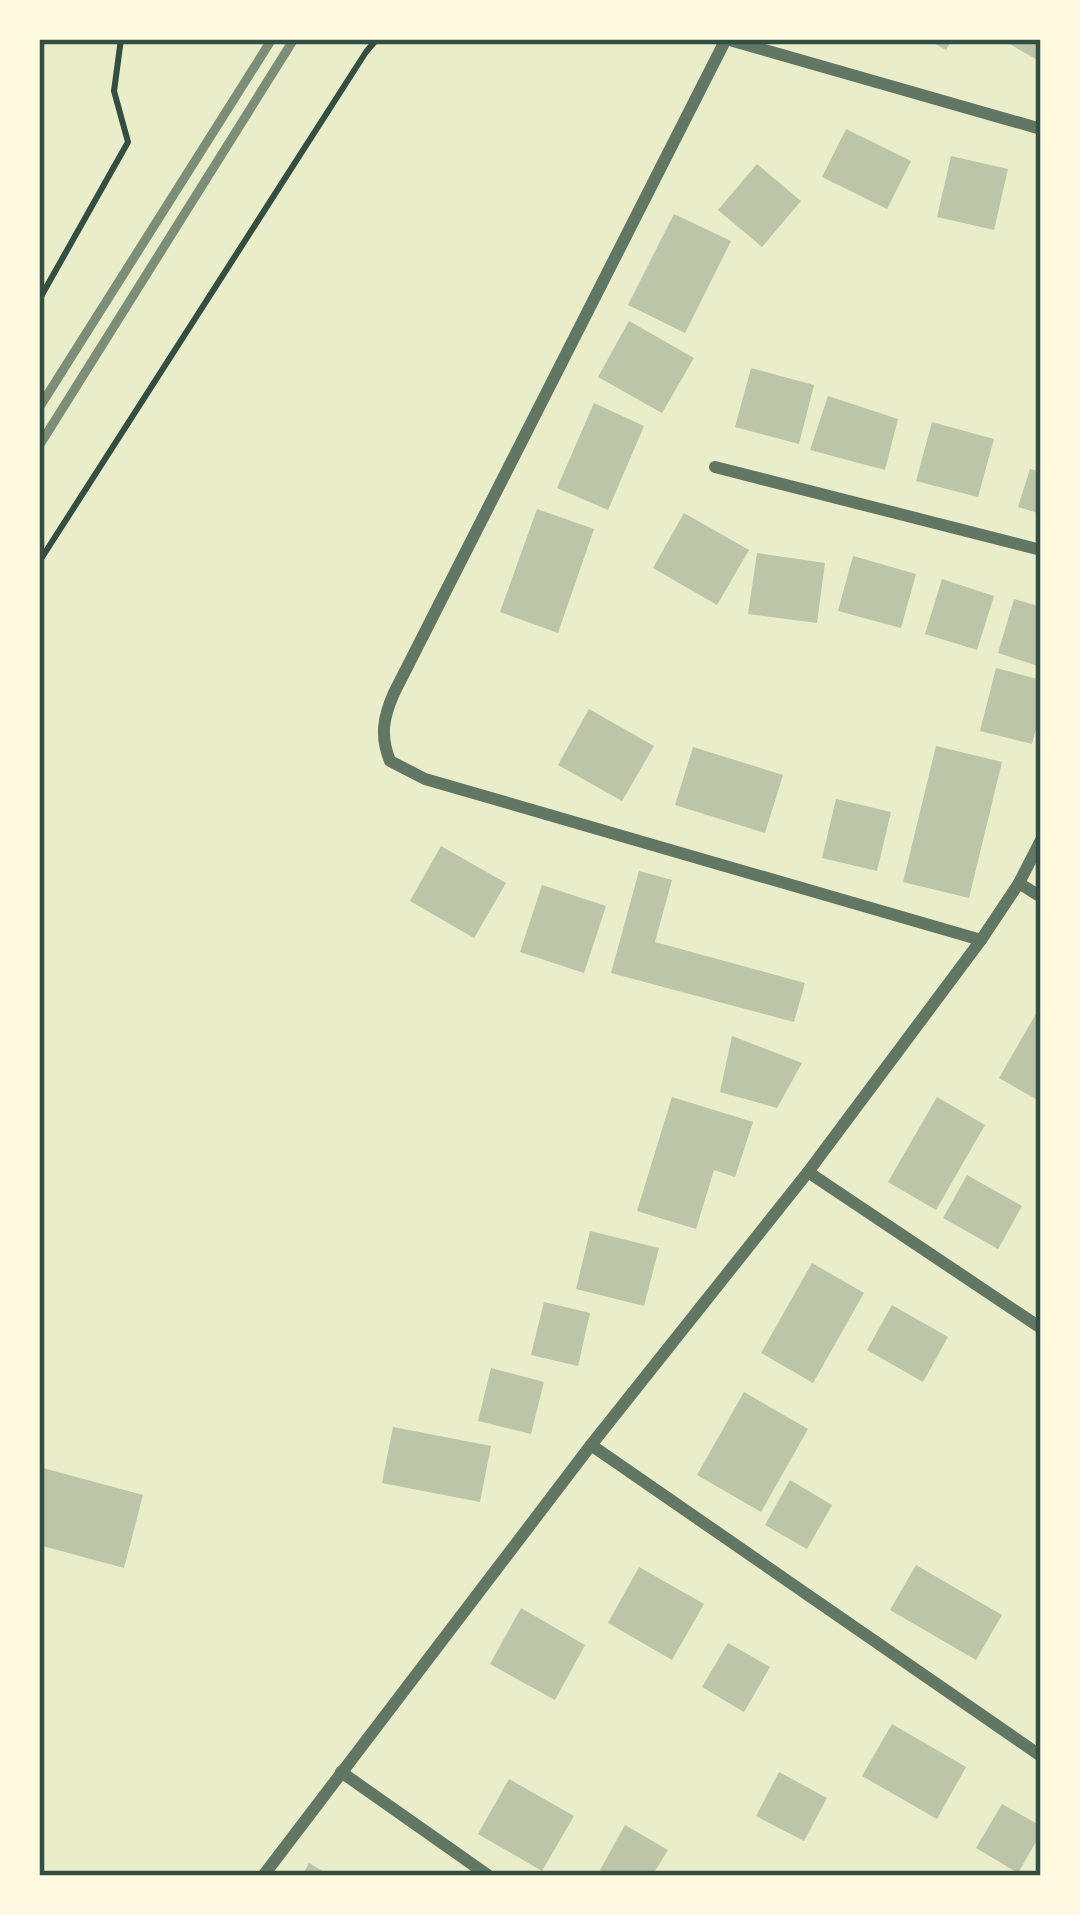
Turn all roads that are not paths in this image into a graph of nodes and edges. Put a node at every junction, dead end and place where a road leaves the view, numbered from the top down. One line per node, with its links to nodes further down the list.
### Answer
1 (726, 39): 2 (street); 8 (street)
2 (1041, 129)
3 (715, 467): 4 (street)
4 (1041, 550)
5 (1041, 840): 6 (street)
6 (1019, 883): 7 (street); 8 (street)
7 (1041, 897)
8 (981, 940): 9 (street)
9 (808, 1172): 10 (street); 11 (street)
10 (1041, 1328)
11 (591, 1445): 12 (street); 13 (street)
12 (1041, 1756)
13 (341, 1772): 14 (street); 15 (street)
14 (263, 1876)
15 (489, 1876)

